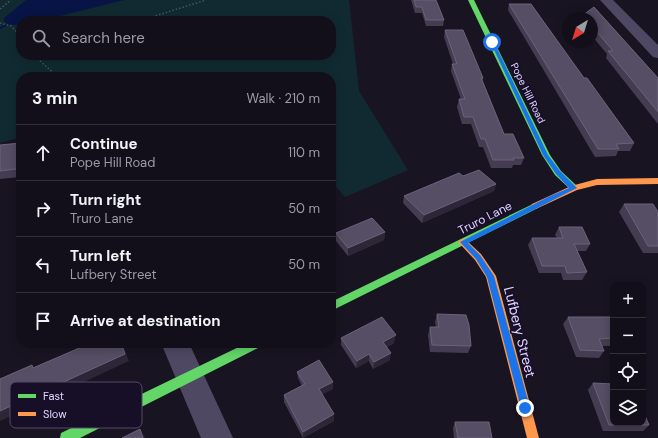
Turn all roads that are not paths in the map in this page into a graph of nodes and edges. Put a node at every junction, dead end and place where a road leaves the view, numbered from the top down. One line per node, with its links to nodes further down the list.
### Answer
1 (471, 0): 5 (street, Pope Hill Road)
2 (606, 0): 3 (street)
3 (658, 54)
4 (658, 181): 5 (street, Truro Lane)
5 (574, 188): 6 (street, Truro Lane)
6 (463, 242): 7 (street, Truro Lane); 15 (street, Lufbery Street)
7 (336, 305)
8 (177, 348): 10 (street)
9 (248, 348): 10 (street)
10 (190, 377): 11 (street); 14 (street)
11 (142, 401)
12 (86, 428): 13 (street)
13 (66, 438)
14 (217, 438)
15 (533, 438)

